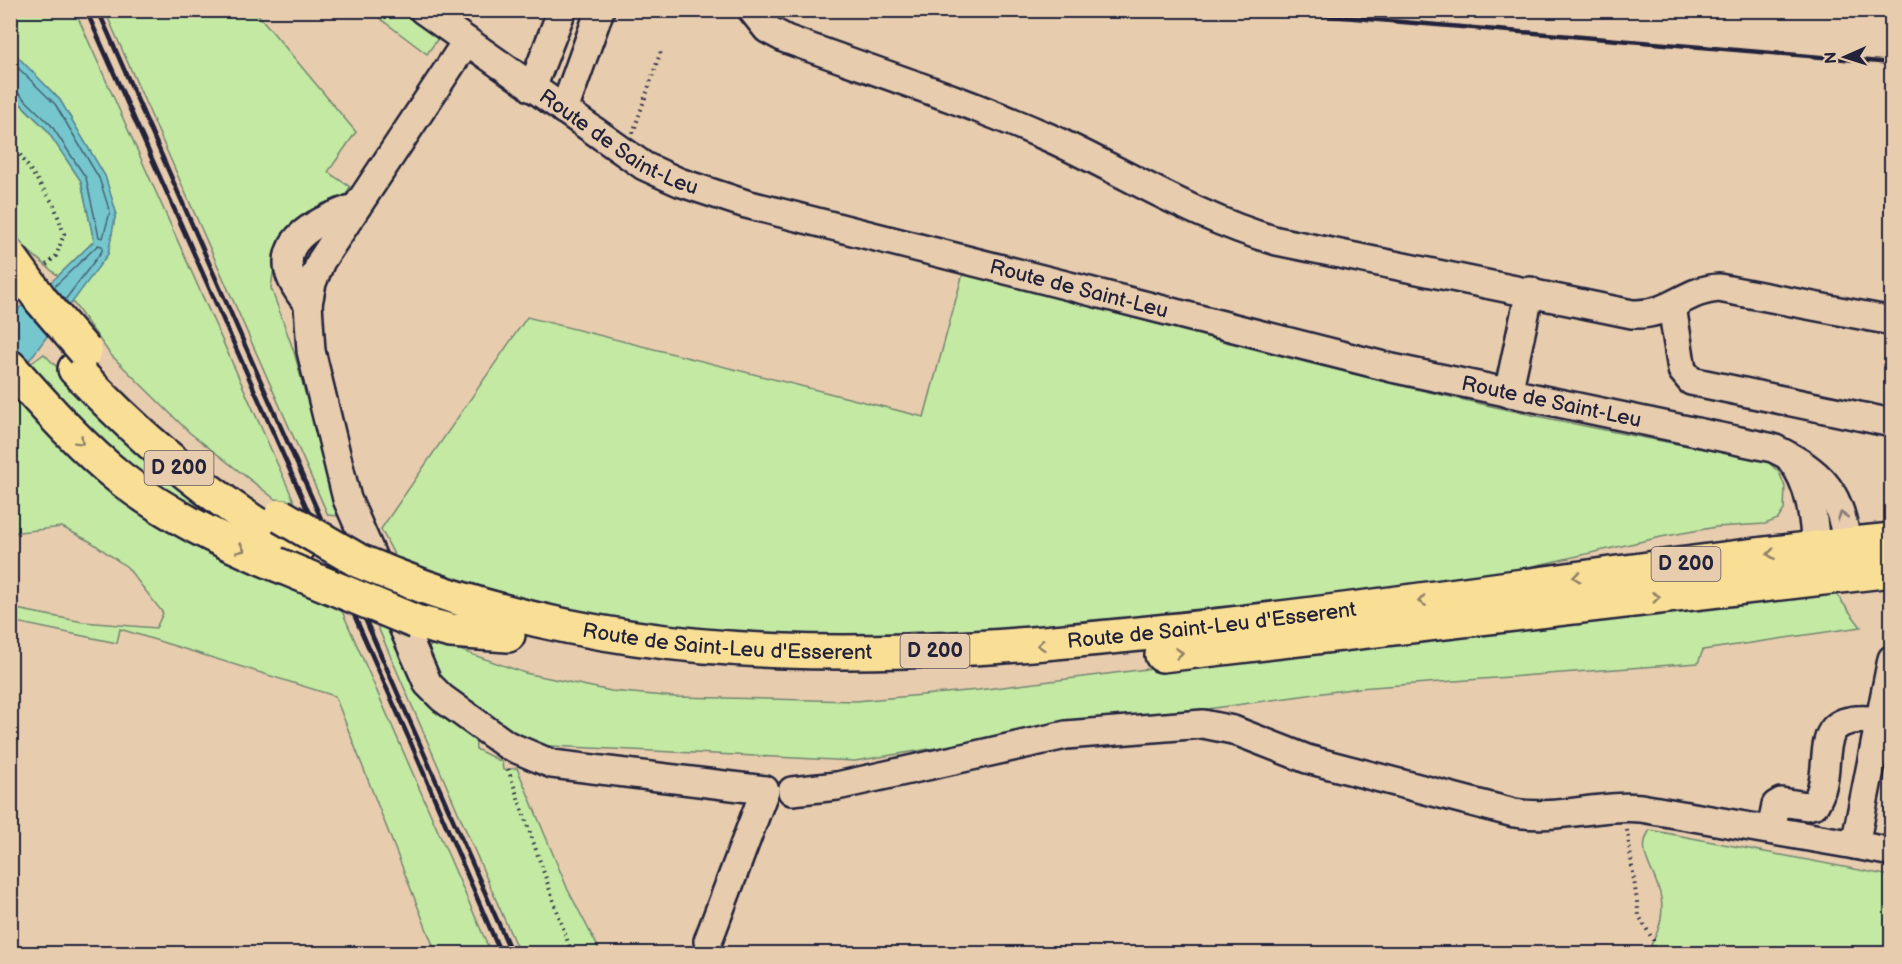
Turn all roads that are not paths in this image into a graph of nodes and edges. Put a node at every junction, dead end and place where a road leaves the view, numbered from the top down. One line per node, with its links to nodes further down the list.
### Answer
1 (423, 10): 6 (street, Route de Saint-Leu)
2 (546, 10): 7 (street)
3 (561, 10): 7 (street)
4 (600, 10): 8 (street)
5 (752, 10): 10 (street)
6 (466, 42): 7 (street, Route de Saint-Leu); 31 (street)
7 (525, 84): 8 (street, Route de Saint-Leu)
8 (564, 110): 16 (street, Route de Saint-Leu)
9 (10, 258): 14 (main road, Route de Saint-Leu d'Esserent / D 200, bridge)
10 (1530, 291): 12 (street); 16 (street)
11 (10, 293): 14 (main road, D 200)
12 (1672, 306): 13 (street); 17 (street)
13 (1892, 321)
14 (80, 360): 20 (main road, D 200); 24 (main road, Route de Saint-Leu d'Esserent / D 200, bridge)
15 (10, 368): 20 (main road, one-way to 20)
16 (1508, 393): 18 (street, Route de Saint-Leu)
17 (1892, 423)
18 (1783, 453): 21 (street, Route de Saint-Leu, one-way to 18); 22 (street)
19 (1892, 540): 21 (main road, Route de Saint-Leu d'Esserent / D 200)
20 (286, 556): 24 (main road, D 200)
21 (1850, 559): 22 (main road, Route de Saint-Leu d'Esserent / D 200); 23 (main road, Route de Saint-Leu d'Esserent / D 200)
22 (1817, 563): 24 (main road, Route de Saint-Leu d'Esserent / D 200, one-way to 24); 24 (main road, Route de Saint-Leu d'Esserent / D 200, one-way to 22)
23 (1892, 570)
24 (406, 600)
25 (1892, 659): 26 (street)
26 (1880, 721): 28 (street); 29 (street)
27 (792, 791): 28 (street)
28 (1771, 830): 29 (street)
29 (1855, 845): 30 (street)
30 (1892, 852)
31 (708, 941)

